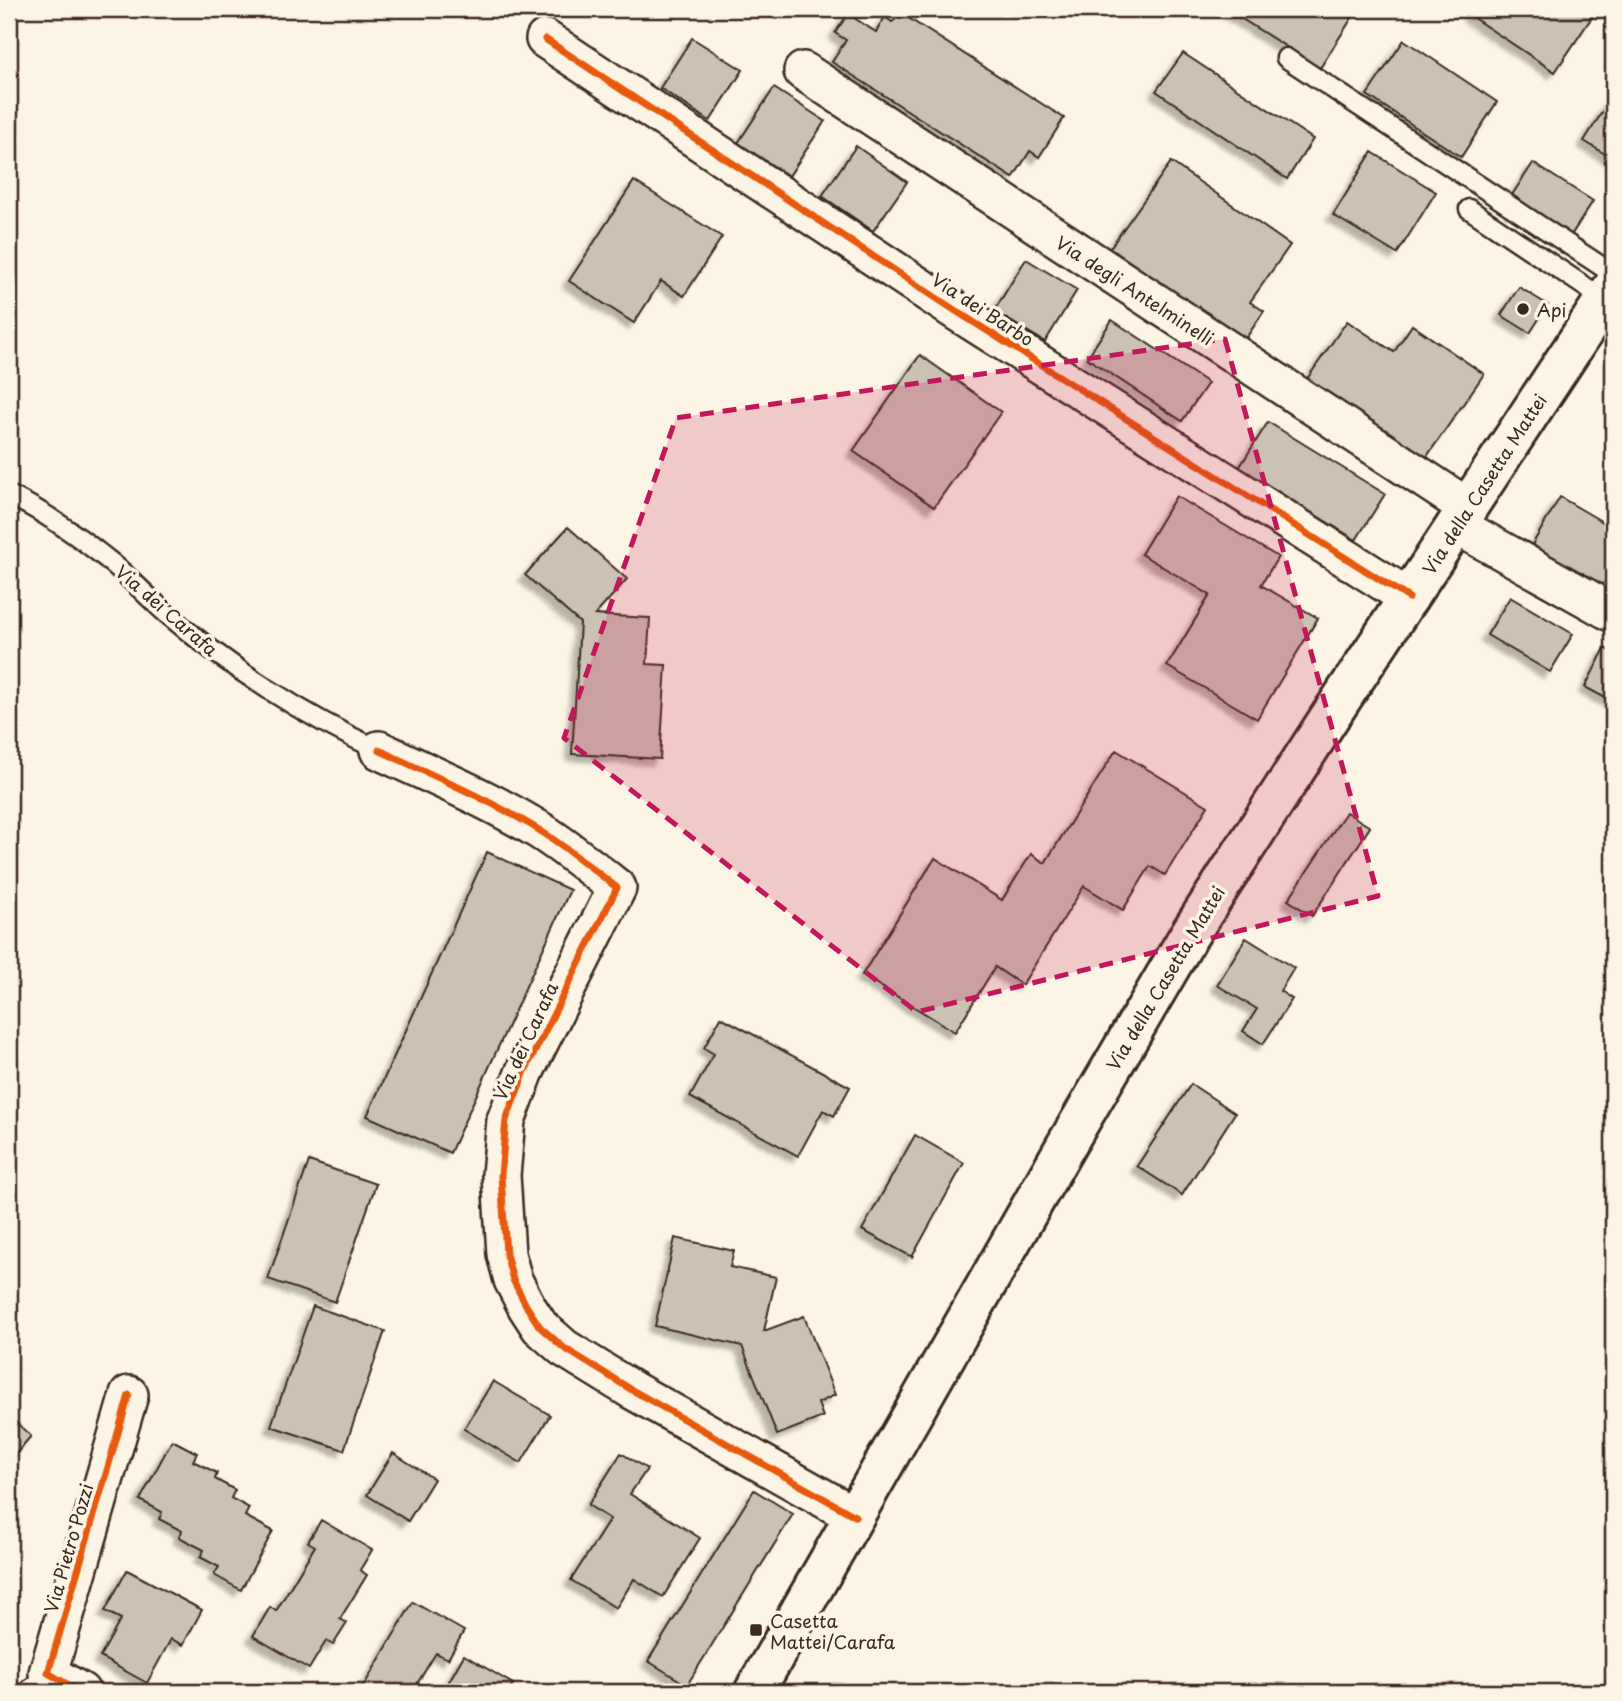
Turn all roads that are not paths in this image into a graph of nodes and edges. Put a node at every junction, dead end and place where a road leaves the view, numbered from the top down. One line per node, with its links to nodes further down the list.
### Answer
1 (545, 39): 8 (street, Via dei Barbo)
2 (1286, 58): 5 (lane)
3 (803, 71): 7 (street, Via degli Antelminelli)
4 (1469, 209): 5 (lane)
5 (1611, 287): 7 (main road, Via della Casetta Mattei)
6 (9, 495): 10 (lane, Via dei Carafa)
7 (1462, 516): 8 (main road, Via della Casetta Mattei); 9 (street, Via degli Antelminelli)
8 (1409, 598): 12 (main road, Via della Casetta Mattei)
9 (1613, 614)
10 (379, 750): 12 (street, Via dei Carafa)
11 (129, 1395): 13 (street, Via Pietro Pozzi)
12 (855, 1516): 15 (main road, Via della Casetta Mattei)
13 (37, 1683): 14 (street, Via Pietro Pozzi)
14 (81, 1692)
15 (754, 1692)

